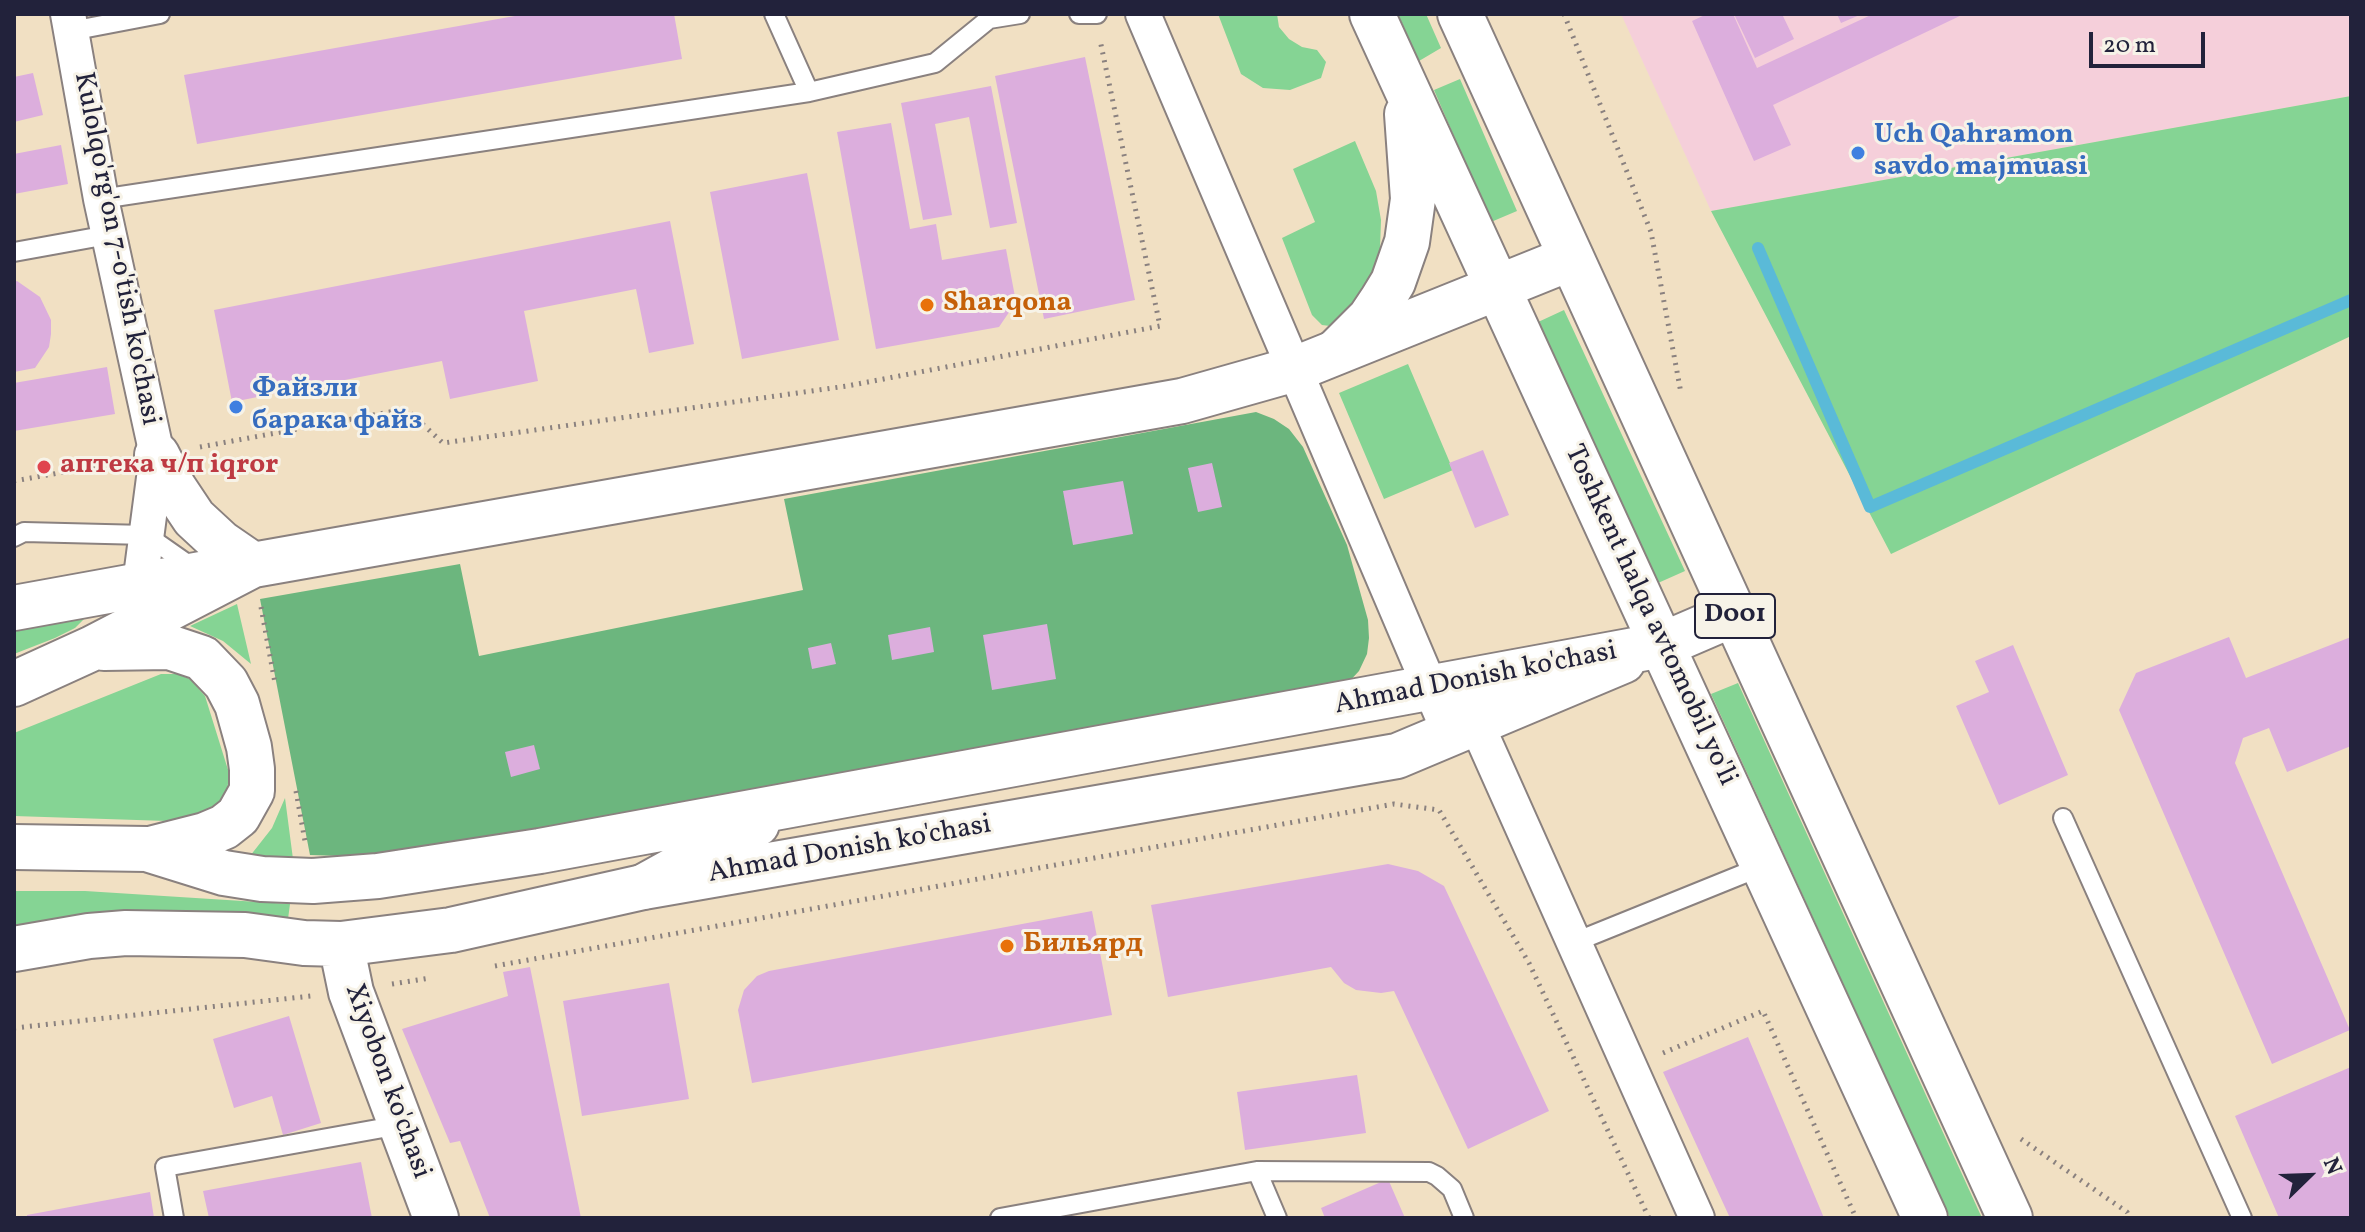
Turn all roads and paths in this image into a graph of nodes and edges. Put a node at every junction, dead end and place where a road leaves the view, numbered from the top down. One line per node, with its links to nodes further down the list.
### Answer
1 (160, 14): 10 (lane)
2 (774, 14): 12 (lane)
3 (1020, 14): 9 (lane)
4 (1090, 14): 21 (path)
5 (1143, 14): 19 (street)
6 (1372, 14): 11 (main road, Toshkent halqa avtomobil yo'li / D001)
7 (1460, 14): 16 (main road, D001)
8 (1564, 14): 20 (path)
9 (988, 16): 12 (lane)
10 (70, 23): 13 (street, Kulolqo'rg'on 7-o'tish ko'chasi)
11 (1404, 84): 17 (main road, Toshkent halqa avtomobil yo'li / D001); 18 (main road)
12 (809, 92): 13 (lane)
13 (101, 199): 14 (street, Kulolqo'rg'on 7-o'tish ko'chasi)
14 (108, 235): 15 (lane); 21 (street, Kulolqo'rg'on 7-o'tish ko'chasi)
15 (14, 252)
16 (1571, 258): 17 (main road, Ahmad Donish ko'chasi); 29 (main road, D001)
17 (1498, 287): 18 (main road, Ahmad Donish ko'chasi); 30 (main road, Toshkent halqa avtomobil yo'li / D001)
18 (1337, 351): 19 (main road, Ahmad Donish ko'chasi)
19 (1295, 369): 25 (main road, Ahmad Donish ko'chasi); 33 (street)
20 (1682, 399)
21 (157, 455): 22 (path); 23 (street, Kulolqo'rg'on 7-o'tish ko'chasi); 25 (main road)
22 (14, 481)
23 (146, 535): 24 (lane); 26 (lane); 27 (street, Kulolqo'rg'on 7-o'tish ko'chasi)
24 (14, 537)
25 (253, 565): 26 (main road, Ahmad Donish ko'chasi); 27 (main road, Ahmad Donish ko'chasi)
26 (202, 573): 27 (main road, Ahmad Donish ko'chasi)
27 (138, 606): 28 (main road, Ahmad Donish ko'chasi); 31 (main road, Ahmad Donish ko'chasi)
28 (14, 608)
29 (1734, 614): 30 (main road); 62 (main road, D001)
30 (1662, 645): 33 (main road, Ahmad Donish ko'chasi); 34 (main road, Ahmad Donish ko'chasi); 39 (main road, Toshkent halqa avtomobil yo'li / D001)
31 (93, 648): 32 (main road, Ahmad Donish ko'chasi); 38 (main road, Ahmad Donish ko'chasi)
32 (14, 684)
33 (1432, 689): 34 (street); 35 (main road, Ahmad Donish ko'chasi)
34 (1463, 728): 40 (main road, Ahmad Donish ko'chasi); 41 (street)
35 (791, 806): 38 (main road, Ahmad Donish ko'chasi); 40 (main road)
36 (2063, 818): 64 (lane)
37 (14, 847): 38 (main road, Ahmad Donish ko'chasi)
38 (147, 849)
39 (1763, 866): 41 (lane); 61 (main road, Toshkent halqa avtomobil yo'li / D001)
40 (643, 887): 42 (main road, Ahmad Donish ko'chasi)
41 (1575, 942): 48 (street)
42 (341, 944): 43 (main road, Ahmad Donish ko'chasi); 46 (main road, Xiyobon ko'chasi)
43 (14, 949)
44 (491, 967): 49 (path)
45 (445, 975): 46 (path)
46 (351, 992): 47 (path); 50 (main road, Xiyobon ko'chasi)
47 (14, 1028)
48 (1629, 1066): 49 (path); 59 (street); 60 (path)
49 (1586, 1083): 58 (path)
50 (400, 1125): 53 (lane); 54 (main road, Xiyobon ko'chasi)
51 (2019, 1138): 63 (path)
52 (1257, 1171): 55 (lane); 56 (lane); 57 (lane)
53 (174, 1218)
54 (436, 1218)
55 (1000, 1218)
56 (1277, 1218)
57 (1464, 1218)
58 (1649, 1218)
59 (1697, 1218)
60 (1856, 1218)
61 (1925, 1218)
62 (2010, 1218)
63 (2130, 1218)
64 (2242, 1218)

